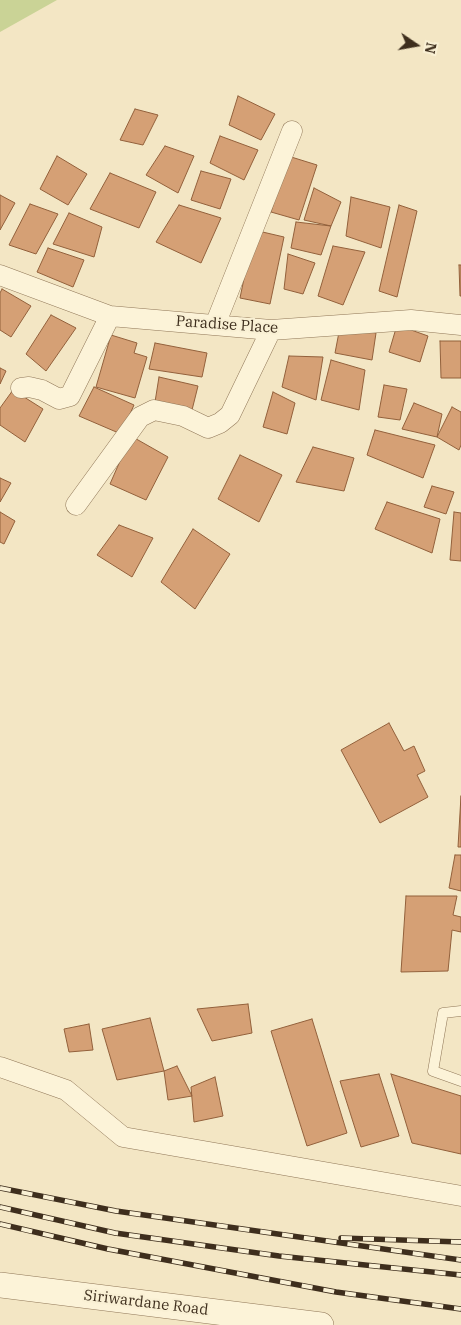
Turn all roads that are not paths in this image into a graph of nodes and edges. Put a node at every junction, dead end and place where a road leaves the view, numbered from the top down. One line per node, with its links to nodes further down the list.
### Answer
1 (292, 131): 4 (street)
2 (0, 275): 3 (street, Paradise Place)
3 (110, 316): 4 (street, Paradise Place); 7 (street)
4 (215, 325): 6 (street, Paradise Place)
5 (461, 325): 6 (street, Paradise Place)
6 (271, 330): 8 (street)
7 (21, 388)
8 (76, 505)
9 (461, 1011): 11 (lane)
10 (0, 1067): 12 (street)
11 (461, 1081)
12 (461, 1196)
13 (0, 1285): 14 (street, Siriwardane Road)
14 (193, 1317): 15 (street, Siriwardane Road)
15 (277, 1322): 16 (street, Siriwardane Road)
16 (321, 1325)

